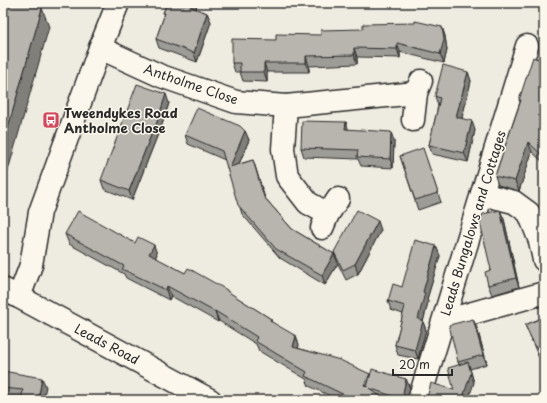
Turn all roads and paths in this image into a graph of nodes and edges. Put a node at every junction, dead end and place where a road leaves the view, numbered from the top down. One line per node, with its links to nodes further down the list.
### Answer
1 (118, 3): 3 (street)
2 (527, 46): 6 (street, Leads Bungalows and Cottages)
3 (100, 48): 4 (street, Antholme Close); 9 (street)
4 (286, 106): 5 (street, Antholme Close); 7 (street)
5 (413, 120)
6 (482, 194): 8 (street); 11 (street, Leads Bungalows and Cottages)
7 (329, 214)
8 (544, 260)
9 (11, 293): 12 (street, Leads Road)
10 (544, 294): 11 (street)
11 (444, 321): 13 (street, Leads Bungalows and Cottages)
12 (210, 400)
13 (420, 400)

